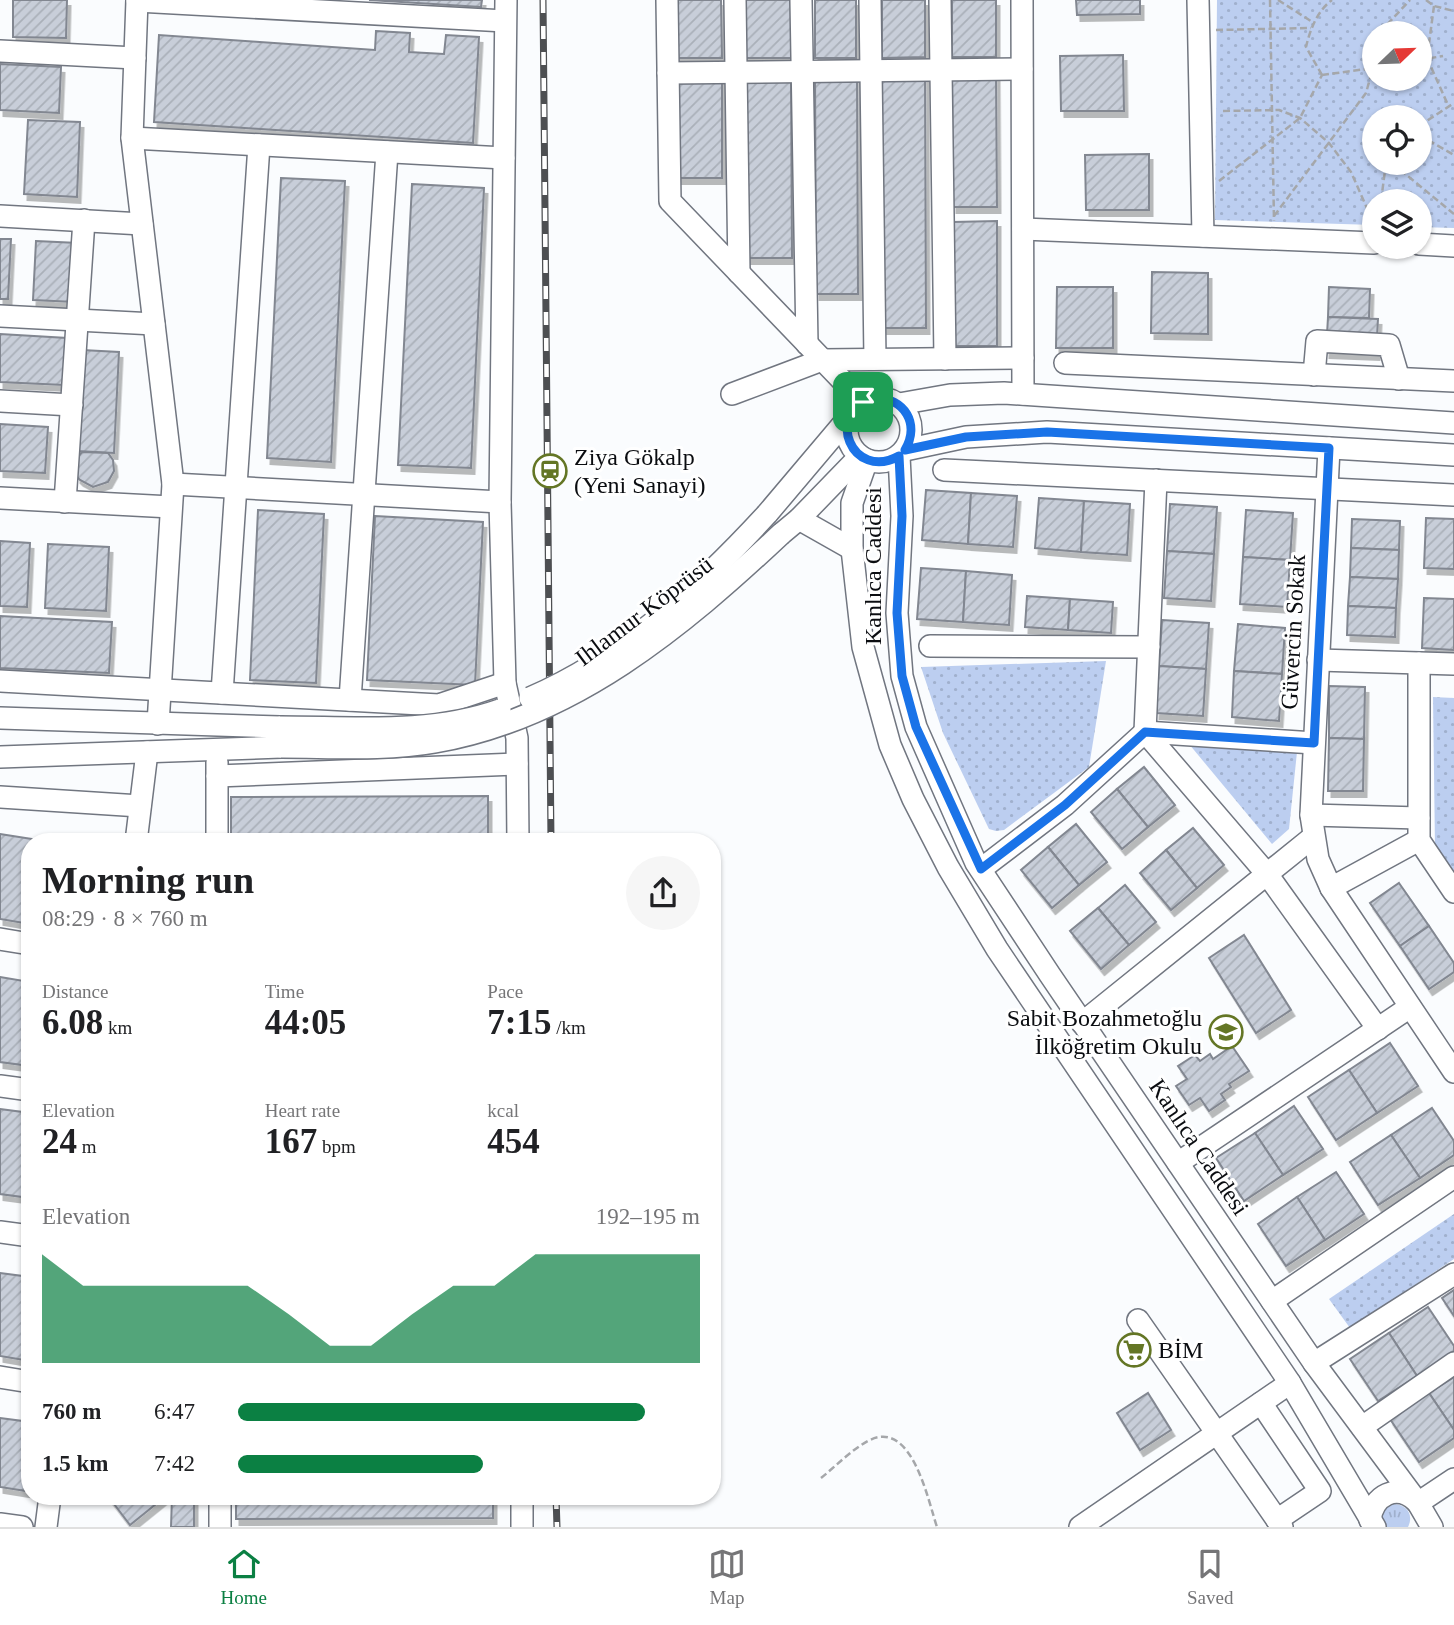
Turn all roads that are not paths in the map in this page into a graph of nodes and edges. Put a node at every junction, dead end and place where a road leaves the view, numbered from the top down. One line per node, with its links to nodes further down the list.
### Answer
1 (137, 0): 9 (street); 11 (street)
2 (667, 0): 17 (street)
3 (735, 0): 15 (street)
4 (802, 0): 16 (street)
5 (870, 0): 14 (street)
6 (940, 0): 13 (street)
7 (1022, 0): 12 (street)
8 (1198, 0): 26 (street)
9 (505, 10): 21 (street)
10 (0, 51): 11 (street)
11 (135, 58): 18 (street)
12 (1022, 69): 13 (street); 25 (street)
13 (941, 70): 14 (street); 37 (street)
14 (871, 71): 16 (street); 36 (street)
15 (736, 72): 16 (street); 17 (street); 30 (street)
16 (803, 72): 34 (street)
17 (668, 73): 30 (street)
18 (132, 138): 19 (street); 24 (street)
19 (259, 145): 20 (street); 57 (street)
20 (387, 152): 21 (street); 59 (street)
21 (504, 158): 63 (street)
22 (0, 216): 23 (street)
23 (84, 220): 24 (street); 32 (street)
24 (142, 223): 33 (street)
25 (1023, 229): 26 (street); 35 (street)
26 (1203, 236): 27 (street)
27 (1362, 243)
28 (1432, 245): 29 (street)
29 (1454, 246)
30 (739, 273): 34 (street)
31 (0, 316): 32 (street)
32 (77, 320): 33 (street); 47 (street)
33 (154, 324): 56 (street)
34 (807, 344): 38 (street)
35 (1023, 358): 37 (street); 44 (street)
36 (876, 359): 37 (street); 38 (street)
37 (945, 359)
38 (822, 360): 43 (street); 48 (street)
39 (1065, 363): 40 (street)
40 (1314, 375): 41 (street); 41 (street)
41 (1399, 379): 42 (street)
42 (1454, 381)
43 (732, 394)
44 (1023, 394): 46 (street); 49 (street)
45 (0, 401): 47 (street)
46 (899, 404): 48 (street); 51 (street)
47 (72, 405): 62 (street)
48 (856, 410): 53 (street); 80 (street, Ihlamur Köprüsü, bridge)
49 (1454, 423)
50 (1329, 448): 51 (street); 52 (street); 58 (street, Güvercin Sokak)
51 (902, 453): 53 (street); 96 (street, Kanlıca Caddesi)
52 (1454, 455)
53 (863, 458): 65 (street, Ihlamur Köprüsü); 66 (street, Kanlıca Caddesi)
54 (944, 470): 55 (street)
55 (1156, 480): 58 (street); 68 (street)
56 (173, 484): 57 (street); 64 (street)
57 (236, 487): 59 (street); 75 (street)
58 (1327, 488): 60 (street); 69 (street, Güvercin Sokak)
59 (364, 495): 63 (street); 76 (street)
60 (1454, 495)
61 (0, 498): 62 (street)
62 (65, 502): 64 (street)
63 (500, 502): 73 (street)
64 (171, 507): 74 (street)
65 (799, 519): 66 (street); 80 (street, Ihlamur Köprüsü, bridge)
66 (852, 548): 119 (street, Kanlıca Caddesi)
67 (930, 646): 68 (street)
68 (1149, 647): 79 (street)
69 (1318, 660): 70 (street); 81 (street, Güvercin Sokak)
70 (1419, 663): 71 (street); 90 (street)
71 (1454, 664)
72 (0, 681): 74 (street)
73 (505, 683): 76 (street); 85 (street)
74 (160, 689): 75 (street); 78 (street)
75 (222, 693): 76 (street)
76 (350, 700)
77 (0, 719): 78 (street)
78 (158, 724): 80 (street)
79 (1145, 732): 81 (street); 96 (street); 97 (street)
80 (281, 737): 82 (street)
81 (1314, 743): 89 (street, Güvercin Sokak)
82 (217, 749): 83 (street); 86 (street)
83 (148, 752): 84 (street); 88 (street)
84 (0, 757)
85 (517, 764): 86 (street); 93 (street)
86 (217, 776): 92 (street)
87 (0, 797): 88 (street)
88 (141, 806): 91 (street)
89 (1311, 815): 90 (street); 94 (street, Güvercin Sokak)
90 (1419, 818): 95 (street)
91 (137, 833)
92 (217, 833)
93 (518, 833)
94 (1313, 837): 97 (street); 98 (street, Güvercin Sokak)
95 (1419, 840): 98 (street); 99 (street)
96 (981, 869): 103 (street, Kanlıca Caddesi)
97 (1267, 874): 103 (street); 104 (street)
98 (1331, 887): 102 (street, Güvercin Sokak)
99 (1454, 892)
100 (0, 939): 101 (street)
101 (21, 942)
102 (1410, 1007): 104 (street); 105 (street, Güvercin Sokak)
103 (1082, 1023): 108 (street, Kanlıca Caddesi)
104 (1378, 1029): 108 (street)
105 (1454, 1072)
106 (0, 1086): 107 (street)
107 (21, 1089)
108 (1178, 1163): 113 (street, Kanlıca Caddesi)
109 (1454, 1177): 113 (street)
110 (0, 1232): 111 (street)
111 (21, 1235)
112 (1454, 1274): 115 (street)
113 (1272, 1301): 115 (street, Kanlıca Caddesi)
114 (1139, 1320): 122 (street)
115 (1314, 1363): 121 (street, Kanlıca Caddesi)
116 (1454, 1363): 121 (street)
117 (0, 1377): 118 (street)
118 (21, 1380)
119 (1290, 1383): 120 (street); 129 (street, Kanlıca Caddesi)
120 (1261, 1403): 122 (street); 128 (street)
121 (1362, 1427): 124 (street, Kanlıca Caddesi)
122 (1216, 1434): 128 (street); 135 (street)
123 (1454, 1479): 124 (street)
124 (1418, 1503): 129 (street); 136 (street); 137 (street, Kanlıca Caddesi)
125 (49, 1505): 132 (street)
126 (220, 1505): 133 (street)
127 (522, 1505): 134 (street)
128 (1279, 1523)
129 (1372, 1523)
130 (0, 1524): 131 (street)
131 (22, 1527)
132 (46, 1527)
133 (220, 1527)
134 (522, 1527)
135 (1080, 1527)
136 (1421, 1527)
137 (1432, 1527)

